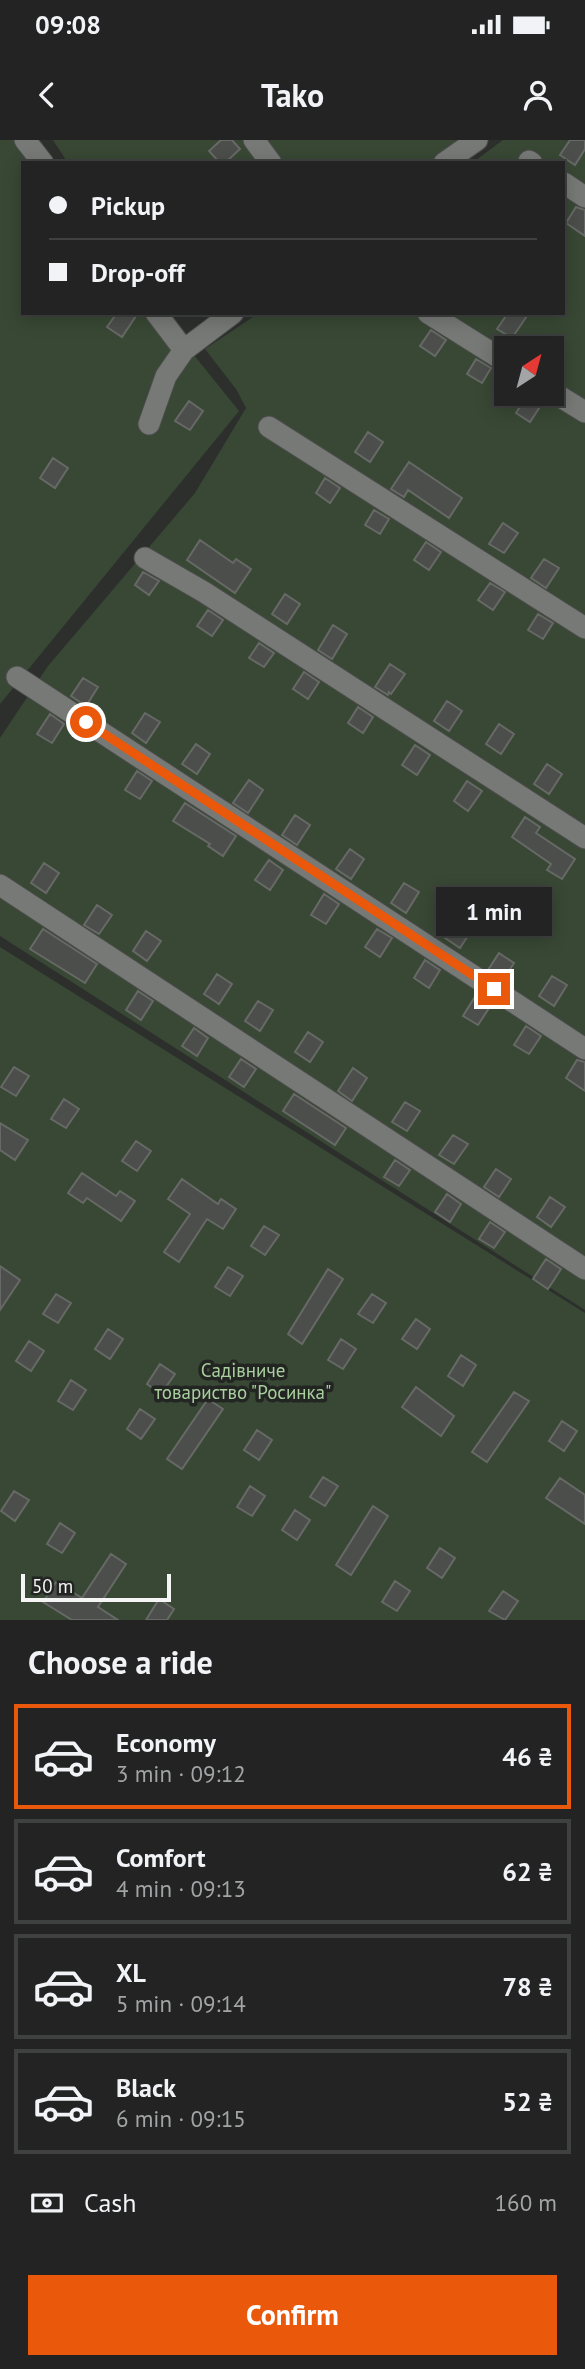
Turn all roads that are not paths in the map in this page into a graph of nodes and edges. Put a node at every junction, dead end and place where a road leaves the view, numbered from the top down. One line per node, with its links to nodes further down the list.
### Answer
1 (25, 140): 4 (street)
2 (254, 140): 5 (street)
3 (475, 141): 6 (street)
4 (41, 161)
5 (270, 161)
6 (447, 161)
7 (565, 184): 8 (street)
8 (585, 197)
9 (158, 315): 12 (street)
10 (230, 315): 12 (street)
11 (431, 315): 13 (street)
12 (184, 350): 16 (street)
13 (494, 354)
14 (564, 399): 15 (street)
15 (585, 412)
16 (149, 424)
17 (269, 427): 19 (street)
18 (145, 558): 21 (street)
19 (585, 628)
20 (18, 677): 23 (street)
21 (585, 838)
22 (0, 886): 24 (street)
23 (585, 1049)
24 (585, 1269)

